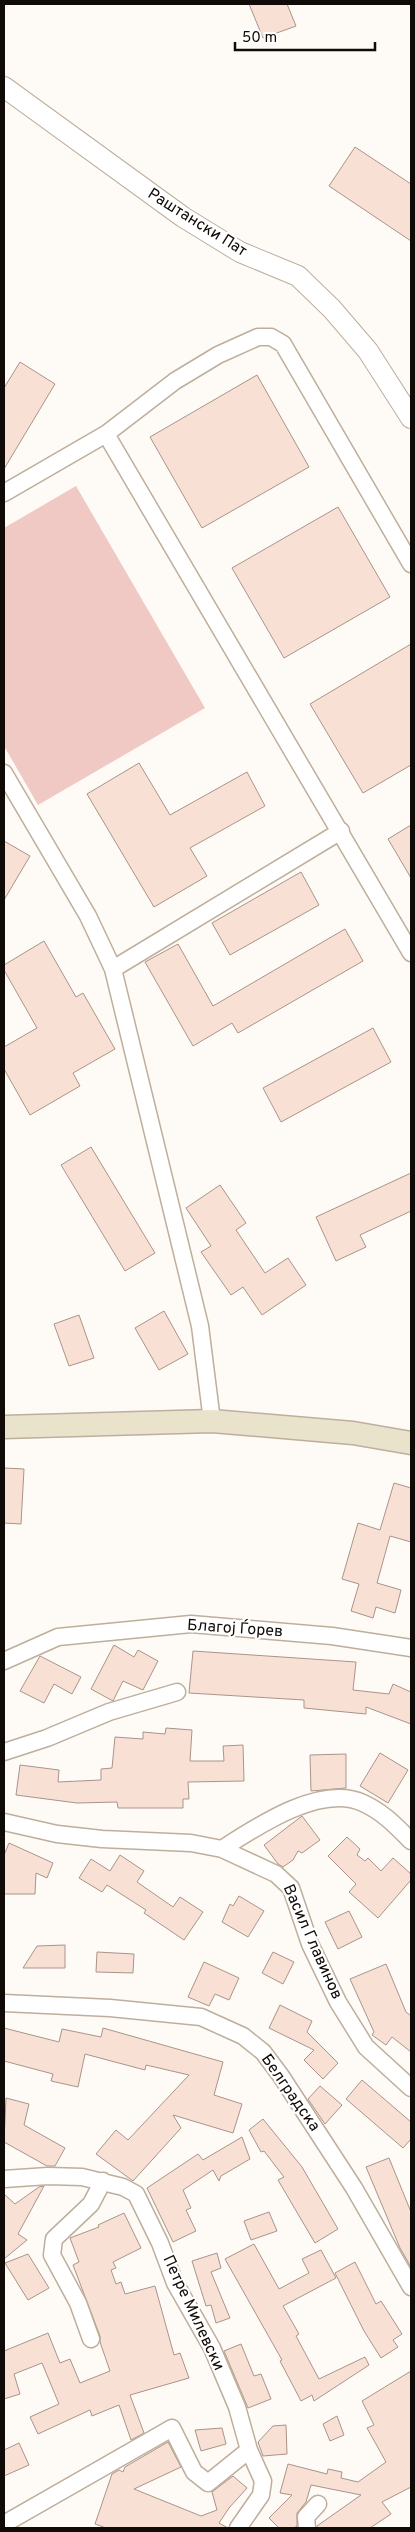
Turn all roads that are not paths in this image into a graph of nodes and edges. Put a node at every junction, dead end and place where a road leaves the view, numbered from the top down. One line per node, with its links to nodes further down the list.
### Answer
1 (4, 87): 2 (street, Раштански Пат)
2 (411, 418)
3 (106, 434): 4 (street); 5 (street); 7 (street)
4 (4, 493)
5 (411, 564)
6 (4, 773): 9 (street)
7 (340, 831): 8 (street); 9 (street)
8 (411, 953)
9 (113, 969): 10 (street)
10 (212, 1421): 11 (main road); 12 (main road)
11 (4, 1427)
12 (411, 1443)
13 (411, 1648): 14 (street, Благој Ѓорев)
14 (4, 1662)
15 (177, 1692): 16 (street)
16 (4, 1752)
17 (4, 1822): 19 (street, Васил Главинов)
18 (411, 1841): 19 (street)
19 (222, 1849): 21 (street, Васил Главинов)
20 (4, 2003): 24 (street, Белградска)
21 (411, 2088)
22 (4, 2179): 23 (street, Петре Милевски)
23 (103, 2181): 25 (street); 26 (street, Петре Милевски)
24 (411, 2287)
25 (92, 2339)
26 (249, 2450): 28 (street); 29 (street, Петре Милевски)
27 (318, 2504): 30 (street)
28 (4, 2524)
29 (238, 2528)
30 (307, 2528)

